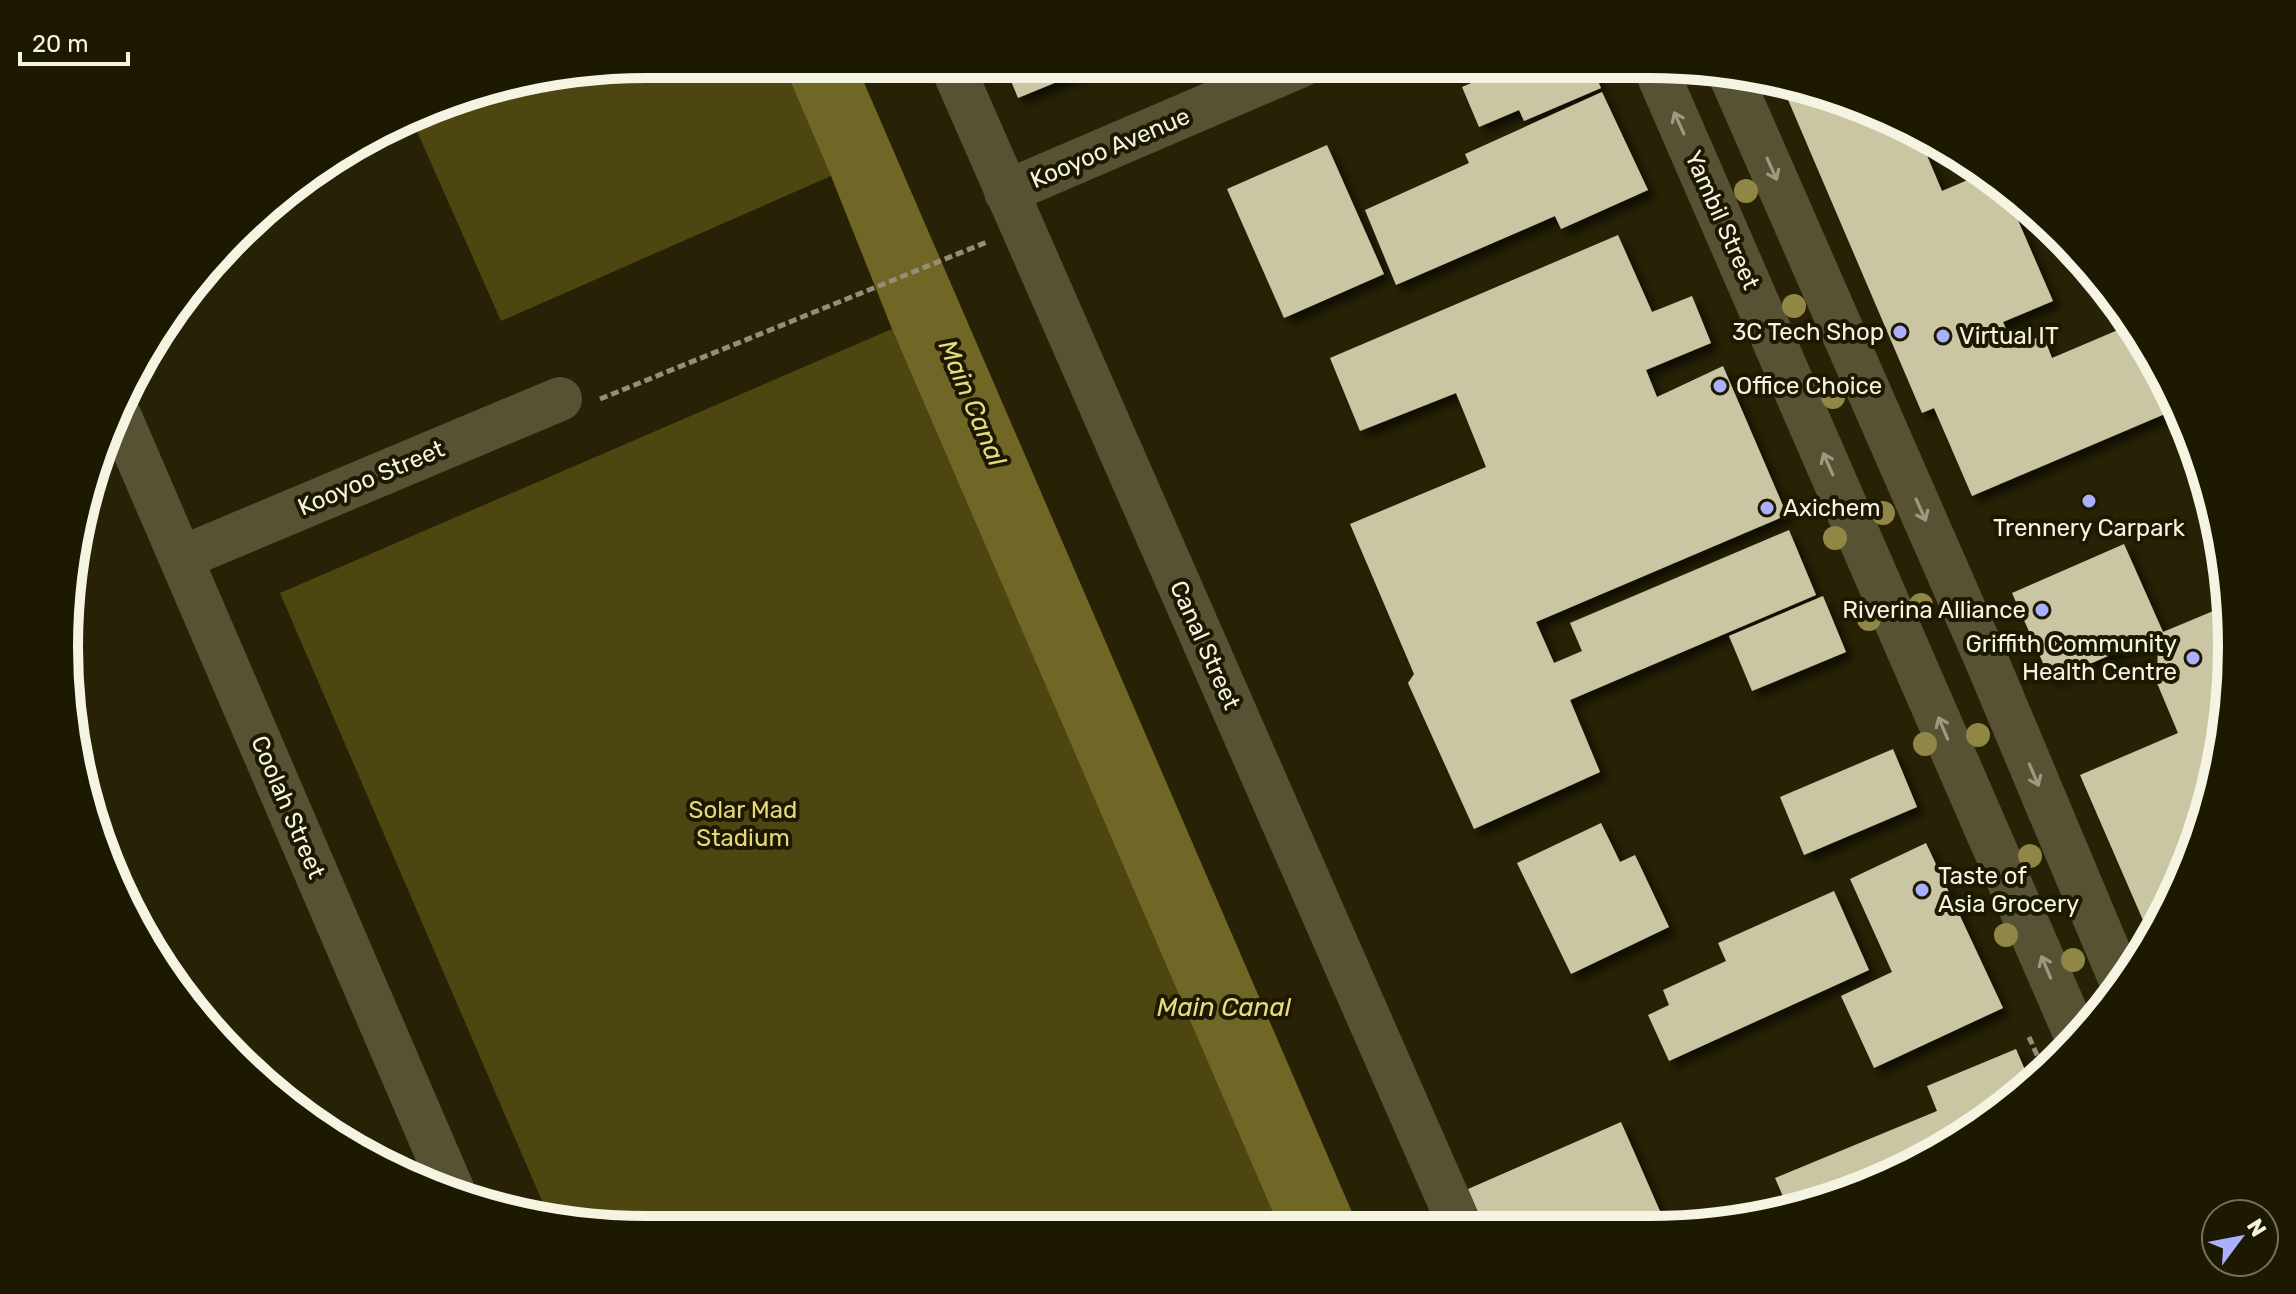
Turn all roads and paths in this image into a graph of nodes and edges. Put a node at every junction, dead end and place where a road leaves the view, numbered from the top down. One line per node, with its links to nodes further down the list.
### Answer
1 (957, 78): 5 (street, Canal Street)
2 (1272, 78): 5 (street, Kooyoo Avenue)
3 (1660, 78): 11 (street, Yambil Street, one-way to 3)
4 (1735, 85): 10 (street, one-way to 10)
5 (1006, 192): 15 (street, Canal Street)
6 (959, 253): 7 (path)
7 (560, 399): 9 (street, Kooyoo Street)
8 (123, 424): 9 (street, Coolah Street)
9 (181, 558): 14 (street, Coolah Street)
10 (1986, 659): 11 (street); 12 (street, one-way to 12)
11 (1923, 684): 13 (street, Yambil Street, one-way to 11)
12 (2117, 970)
13 (2072, 1027)
14 (448, 1180)
15 (1456, 1216)

